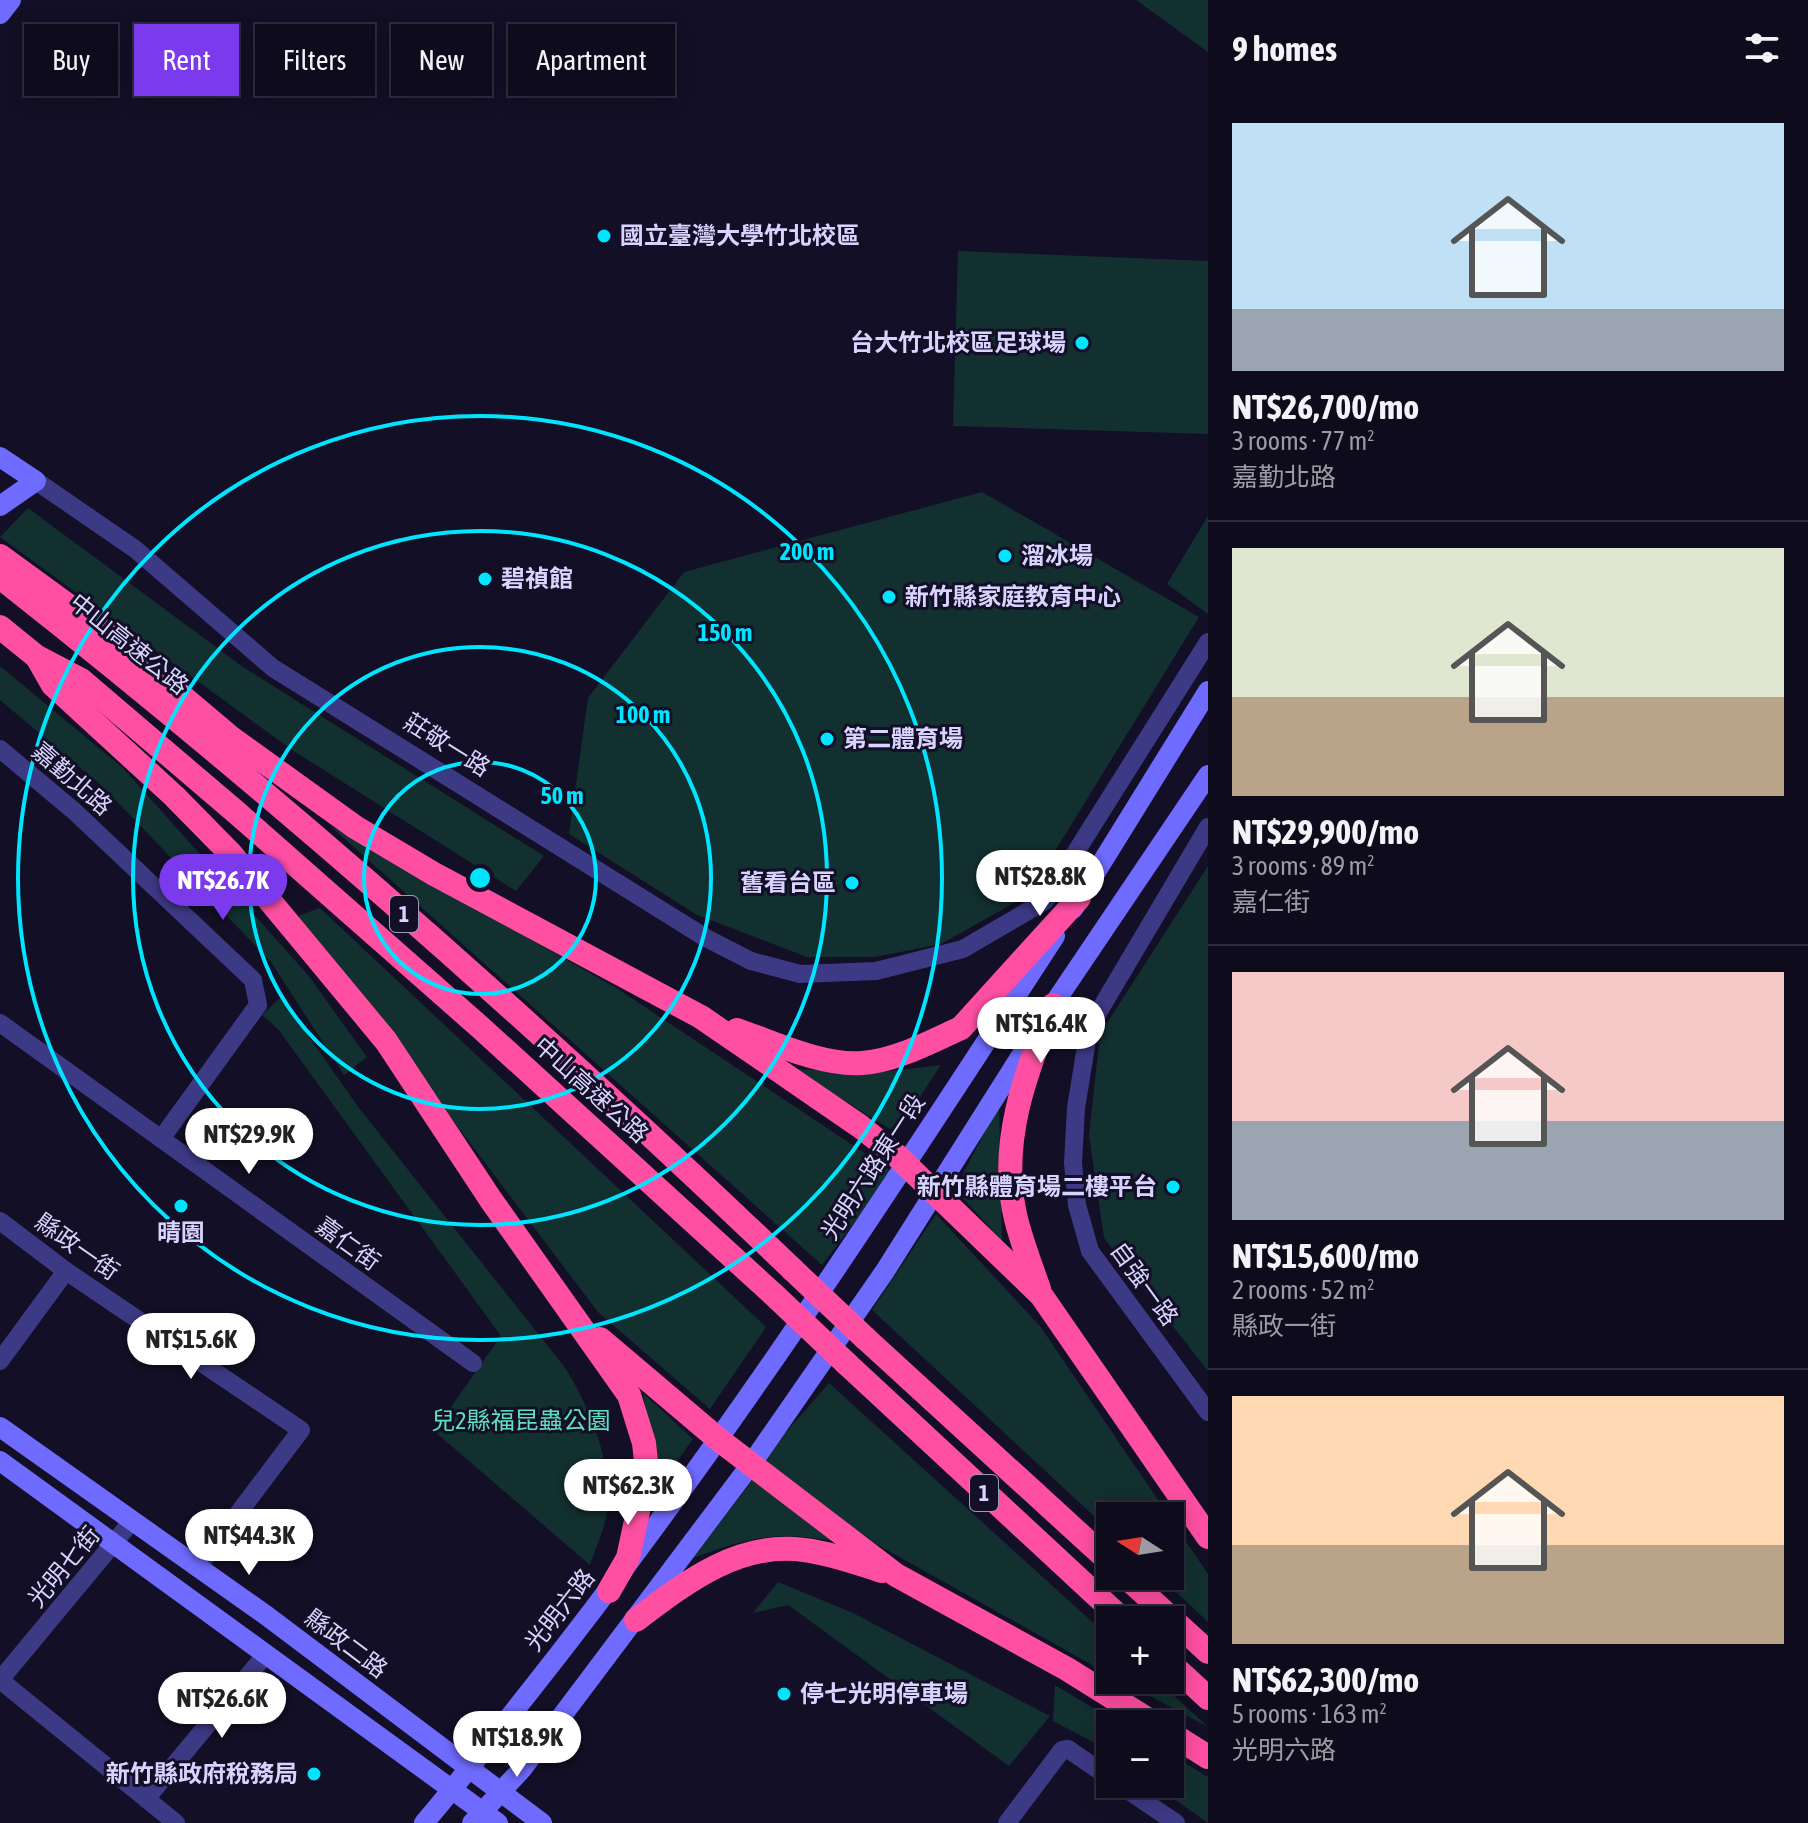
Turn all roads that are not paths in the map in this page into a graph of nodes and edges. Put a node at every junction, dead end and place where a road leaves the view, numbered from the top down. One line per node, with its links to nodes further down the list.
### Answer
1 (11, 0): 2 (main road)
2 (0, 14)
3 (0, 457): 4 (main road, 莊敬一路)
4 (36, 481): 5 (main road); 9 (street, 莊敬一路)
5 (0, 506)
6 (0, 556): 17 (highway)
7 (0, 577): 27 (highway, 中山高速公路 / 1, bridge)
8 (0, 627): 10 (highway, 中山高速公路 / 1)
9 (1208, 642)
10 (37, 657): 26 (highway); 43 (highway, 中山高速公路 / 1, bridge)
11 (1208, 691): 15 (main road, 光明六路東一段)
12 (0, 749): 19 (street, 嘉勤北路)
13 (1208, 775): 16 (main road)
14 (1208, 827): 30 (street, 自強一路)
15 (1079, 898): 17 (highway); 20 (main road, 光明六路東一段)
16 (1053, 1005): 21 (main road); 24 (highway)
17 (701, 1017): 20 (highway)
18 (0, 1023): 19 (street, 嘉仁街)
19 (161, 1139): 29 (street, 嘉仁街)
20 (905, 1165): 21 (highway); 25 (main road, 光明六路東一段)
21 (934, 1193): 24 (highway); 27 (main road)
22 (0, 1221): 23 (street, 縣政一街)
23 (66, 1271): 28 (street); 39 (street, 縣政一街)
24 (1041, 1295): 36 (highway)
25 (813, 1305): 32 (main road, 光明六路)
26 (579, 1321): 32 (highway); 42 (highway)
27 (854, 1335): 34 (main road); 38 (highway, 中山高速公路 / 1)
28 (0, 1361)
29 (473, 1363)
30 (1208, 1412)
31 (0, 1427): 35 (main road, 縣政二路)
32 (718, 1439): 34 (highway); 42 (main road, 光明六路)
33 (0, 1461): 37 (main road)
34 (752, 1463): 40 (highway); 44 (main road)
35 (132, 1521): 37 (street, 光明七街); 39 (main road, 縣政二路)
36 (1208, 1537)
37 (115, 1544): 46 (main road); 48 (street, 光明七街)
38 (1096, 1550)
39 (197, 1568): 53 (main road, 縣政二路)
40 (896, 1575): 44 (highway); 50 (highway)
41 (1140, 1590): 45 (highway)
42 (609, 1591): 53 (main road, 光明六路)
43 (1108, 1606)
44 (636, 1620): 56 (main road)
45 (1208, 1652)
46 (266, 1654): 55 (main road); 58 (street)
47 (1184, 1676): 49 (highway)
48 (0, 1680): 58 (street)
49 (1208, 1698)
50 (1133, 1710)
51 (1184, 1742): 52 (highway)
52 (1208, 1757)
53 (467, 1768): 55 (main road, 光明六路); 56 (main road, 縣政二路)
54 (1096, 1768): 63 (street)
55 (452, 1788): 59 (main road); 61 (main road, 光明六路)
56 (498, 1792): 59 (main road); 62 (main road, 縣政二路)
57 (1139, 1798): 64 (street)
58 (146, 1799): 60 (street)
59 (484, 1819)
60 (176, 1823)
61 (424, 1823)
62 (542, 1823)
63 (1007, 1823)
64 (1176, 1823)

